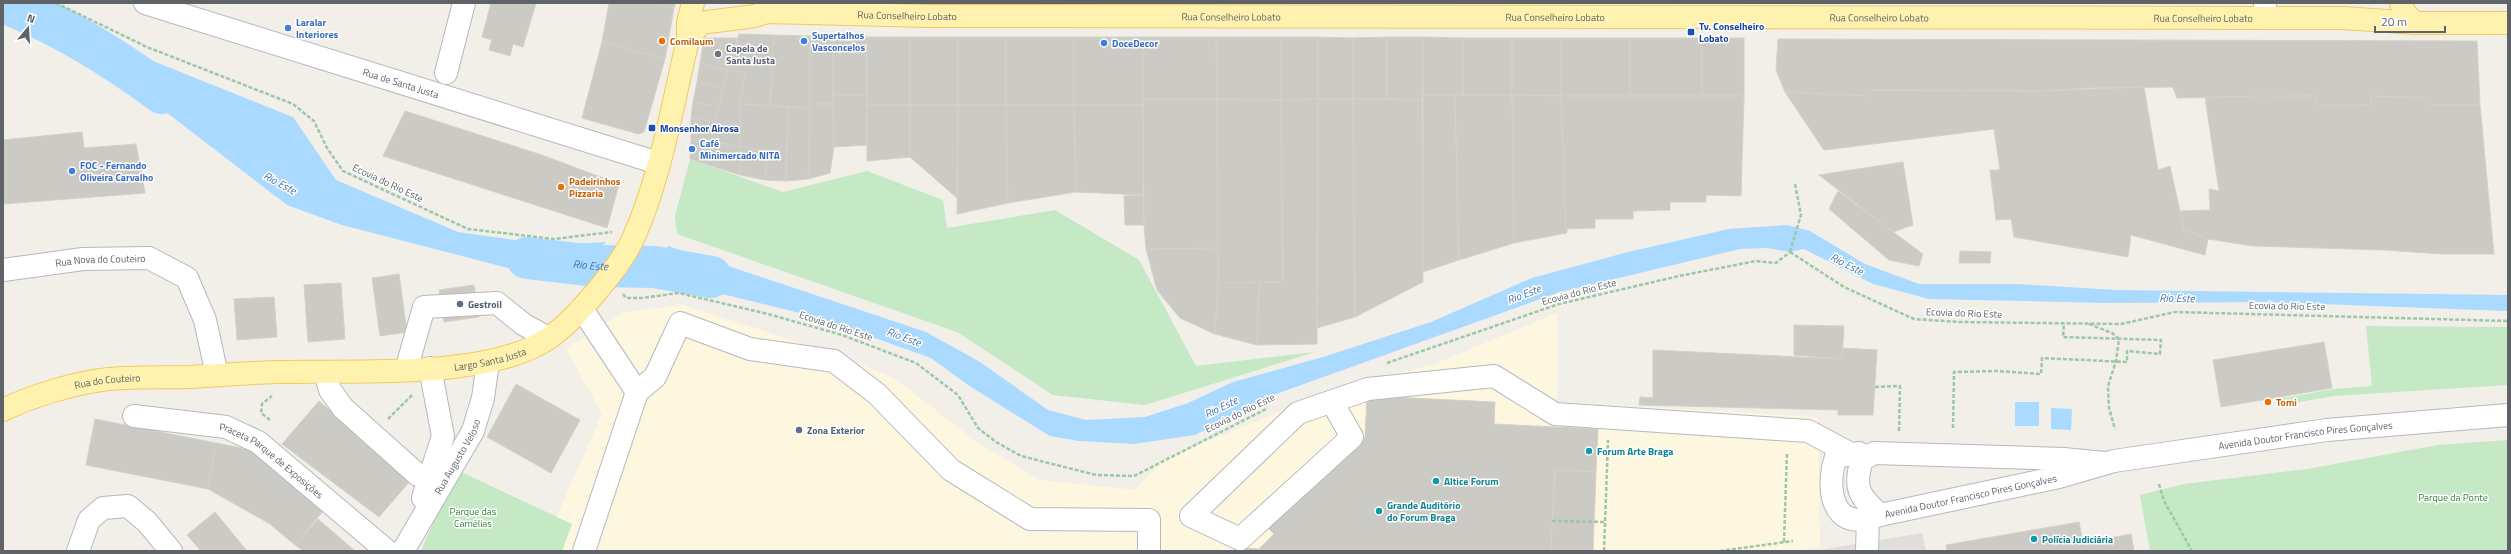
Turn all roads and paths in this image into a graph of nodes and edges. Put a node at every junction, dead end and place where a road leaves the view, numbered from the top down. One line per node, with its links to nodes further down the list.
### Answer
1 (56, 3): 18 (path, Ecovia do Rio Este)
2 (145, 3): 16 (street, Rua de Santa Justa)
3 (464, 3): 15 (street)
4 (693, 3): 14 (main road)
5 (2369, 3): 11 (main road)
6 (2401, 3): 12 (main road)
7 (759, 8): 8 (main road, Rua Conselheiro Lobato); 14 (main road, Rua Conselheiro Lobato)
8 (930, 9): 9 (main road, Rua Conselheiro Lobato)
9 (1760, 10): 10 (main road, Rua Conselheiro Lobato)
10 (2265, 11): 11 (main road, Rua Conselheiro Lobato)
11 (2344, 18): 12 (main road)
12 (2416, 23): 13 (main road)
13 (2508, 23)
14 (688, 40): 16 (main road, Largo Santa Justa)
15 (446, 73)
16 (658, 163): 18 (main road, Largo Santa Justa)
17 (1794, 184): 19 (path)
18 (619, 245): 21 (main road, Largo Santa Justa)
19 (1790, 252): 24 (path, Ecovia do Rio Este); 30 (path, Ecovia do Rio Este)
20 (3, 270): 34 (street, Rua Nova do Couteiro)
21 (614, 285): 22 (main road, Largo Santa Justa); 40 (path, Ecovia do Rio Este)
22 (582, 309): 26 (main road, Largo Santa Justa); 37 (street)
23 (2508, 321): 25 (path, Ecovia do Rio Este)
24 (2064, 322): 25 (path, Ecovia do Rio Este); 27 (path)
25 (2086, 323): 27 (path)
26 (548, 338): 29 (main road, Largo Santa Justa); 32 (street)
27 (2119, 339): 28 (path); 28 (path)
28 (2116, 361): 45 (path); 46 (path)
29 (488, 362): 31 (main road, Largo Santa Justa); 60 (street, Rua Augusto Veloso)
30 (1382, 364)
31 (430, 368): 32 (main road, Largo Santa Justa); 53 (street, Rua Augusto Veloso)
32 (406, 370): 33 (main road, Largo Santa Justa)
33 (325, 372): 34 (main road, Largo Santa Justa); 47 (street)
34 (217, 376): 41 (main road, Rua do Couteiro)
35 (1875, 387): 49 (path)
36 (277, 392): 42 (path)
37 (637, 392): 64 (street); 65 (street)
38 (414, 396): 47 (path)
39 (1332, 402): 39 (street); 51 (street)
40 (1274, 405)
41 (3, 410)
42 (261, 413)
43 (2508, 415): 52 (street, Avenida Doutor Francisco Pires Gonçalves)
44 (134, 416): 63 (street, Praceta Parque de Exposições)
45 (1953, 428)
46 (2115, 429)
47 (373, 433): 53 (street)
48 (1608, 437): 57 (path)
49 (1898, 437)
50 (1788, 444): 59 (path)
51 (1861, 456): 52 (street, Avenida Doutor Francisco Pires Gonçalves); 55 (street, Avenida Doutor Francisco Pires Gonçalves); 55 (street)
52 (2104, 463): 55 (street, Avenida Doutor Francisco Pires Gonçalves)
53 (432, 471): 60 (street, Rua Augusto Veloso)
54 (2159, 484): 69 (path)
55 (1874, 517): 68 (street)
56 (1552, 521): 57 (path)
57 (1605, 522): 66 (path)
58 (1793, 541): 59 (path)
59 (1784, 542): 67 (path)
60 (405, 547)
61 (78, 551): 62 (street)
62 (171, 551)
63 (387, 551)
64 (584, 551)
65 (1150, 551)
66 (1604, 551)
67 (1720, 551)
68 (1867, 551)
69 (2192, 551)

